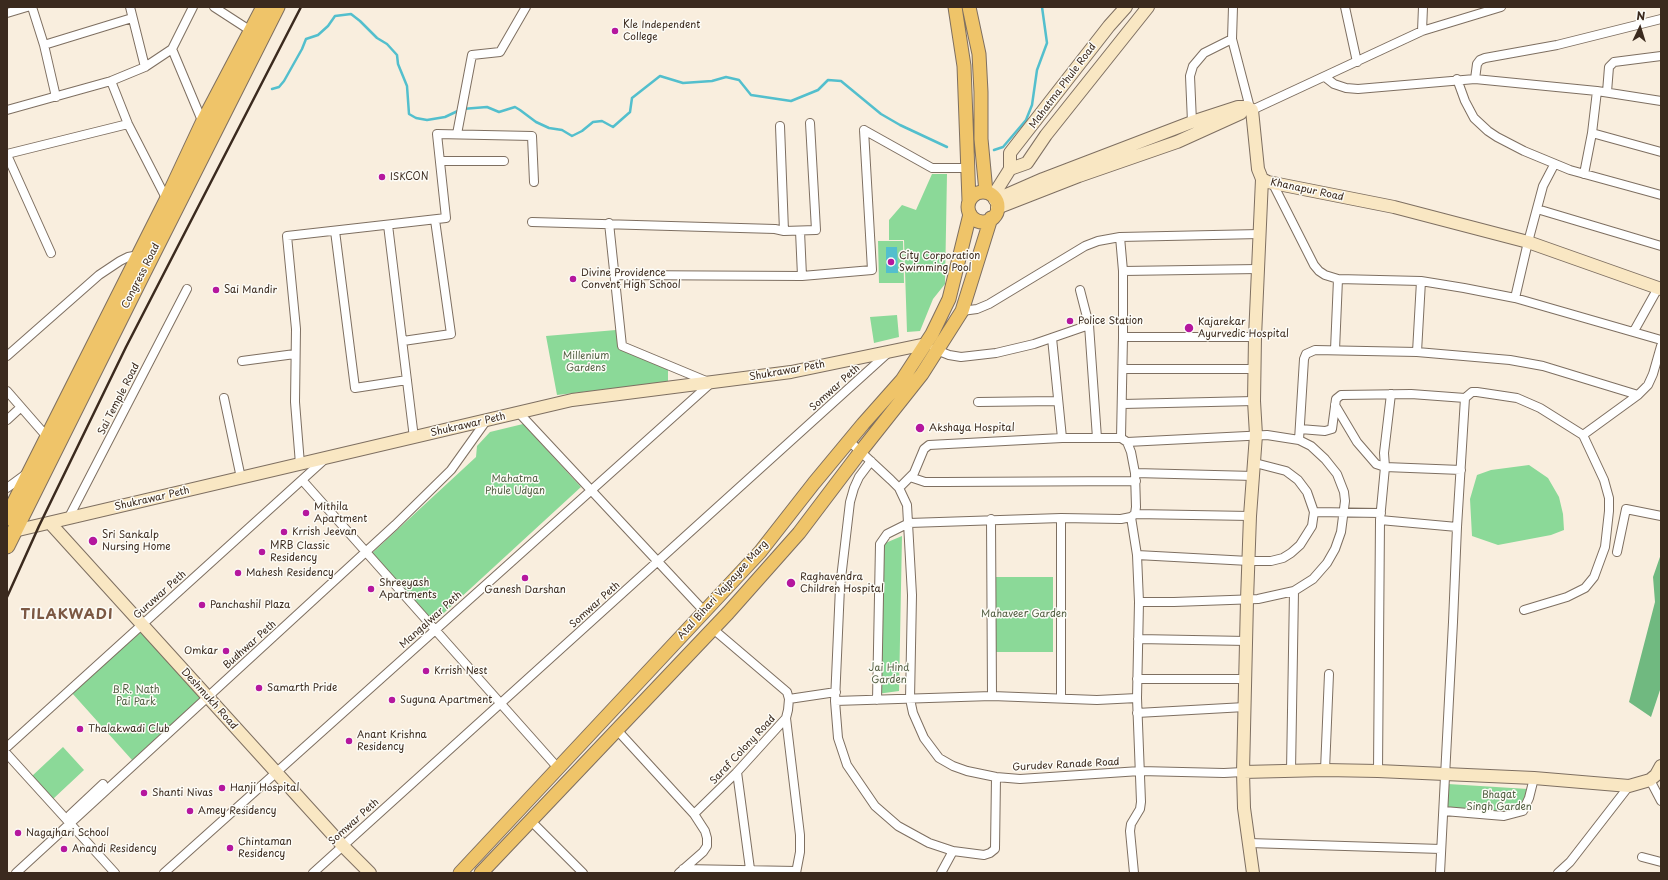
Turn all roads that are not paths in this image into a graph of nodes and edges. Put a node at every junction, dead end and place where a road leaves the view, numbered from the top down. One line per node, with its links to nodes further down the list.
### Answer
1 (27, 7): 17 (street)
2 (32, 7): 23 (street)
3 (130, 7): 18 (street)
4 (192, 7): 24 (street)
5 (214, 7): 20 (street)
6 (264, 7): 20 (highway, Congress Road)
7 (277, 7): 58 (highway, Congress Road)
8 (526, 7): 43 (street)
9 (955, 7): 50 (main road, Atal Bihari Vajpayee Marg)
10 (969, 7): 57 (main road)
11 (1126, 7): 51 (street, Mahatma Phule Road)
12 (1148, 7): 51 (street, Mahatma Phule Road)
13 (1233, 7): 22 (street)
14 (1345, 7): 26 (street)
15 (1422, 7): 21 (street)
16 (1500, 7): 21 (street)
17 (7, 13)
18 (132, 18): 23 (street); 27 (street)
19 (1661, 18): 30 (street)
20 (251, 31): 39 (highway, Congress Road)
21 (1422, 31): 26 (street)
22 (1232, 39): 36 (street); 38 (street)
23 (44, 45): 34 (street)
24 (172, 49): 27 (street); 39 (street)
25 (1661, 56): 33 (street)
26 (1358, 62): 28 (street)
27 (144, 67): 31 (street)
28 (1325, 77): 29 (street); 36 (street)
29 (1457, 79): 30 (street); 49 (street)
30 (1475, 79): 32 (street)
31 (111, 81): 34 (street); 41 (street)
32 (1597, 91): 33 (street); 44 (street)
33 (1607, 92): 35 (street)
34 (56, 97): 37 (street)
35 (1661, 101)
36 (1249, 109): 38 (street); 53 (street, Khanapur Road); 57 (street)
37 (7, 110)
38 (1192, 122): 57 (street)
39 (204, 123): 58 (highway, Congress Road)
40 (810, 123): 67 (street)
41 (128, 124): 46 (street); 58 (street)
42 (780, 126): 66 (street)
43 (457, 134): 48 (street); 54 (street)
44 (1592, 134): 45 (street); 52 (street)
45 (1661, 152)
46 (7, 155): 72 (street)
47 (504, 160): 48 (street)
48 (440, 161): 61 (street)
49 (1554, 165): 52 (street); 60 (street)
50 (967, 168): 59 (main road, Atal Bihari Vajpayee Marg); 77 (street)
51 (1010, 169): 57 (street)
52 (1584, 174): 56 (street)
53 (1262, 179): 55 (street, Khanapur Road); 68 (street)
54 (534, 182)
55 (1273, 184): 70 (street, Khanapur Road); 78 (street)
56 (1661, 195)
57 (993, 203): 59 (main road); 59 (main road); 84 (main road, Atal Bihari Vajpayee Marg)
58 (172, 204): 73 (highway, Congress Road); 157 (highway, Congress Road)
59 (969, 208): 93 (main road, Atal Bihari Vajpayee Marg)
60 (1538, 209): 70 (street); 71 (street)
61 (435, 220): 64 (street); 91 (street)
62 (532, 222): 63 (street)
63 (609, 223): 66 (street); 76 (street)
64 (388, 225): 65 (street); 91 (street)
65 (335, 231): 97 (street); 102 (street)
66 (784, 231): 67 (street)
67 (800, 231): 77 (street)
68 (1260, 234): 69 (street); 74 (street)
69 (1120, 237): 75 (street); 84 (street)
70 (1528, 242): 81 (street, Khanapur Road); 83 (street)
71 (1661, 246)
72 (51, 253)
73 (139, 255): 98 (street); 121 (highway, Congress Road)
74 (1258, 270): 75 (street); 88 (street)
75 (1123, 271): 87 (street)
76 (615, 275): 77 (street); 103 (street)
77 (802, 276)
78 (1338, 279): 79 (street); 94 (street)
79 (1421, 281): 83 (street); 96 (street)
80 (187, 288): 152 (street, Sai Temple Road)
81 (1660, 288): 86 (street)
82 (1080, 290): 85 (street)
83 (1515, 298): 86 (street)
84 (962, 311): 93 (main road, Atal Bihari Vajpayee Marg)
85 (1089, 325): 89 (street); 124 (street)
86 (1634, 331): 90 (street)
87 (1124, 336): 88 (street); 100 (street)
88 (1255, 337): 101 (street)
89 (1052, 338): 93 (street); 109 (street)
90 (1661, 340)
91 (402, 341): 102 (street)
92 (1661, 346): 106 (street)
93 (932, 348): 95 (street, Shukrawar Peth); 125 (main road, Atal Bihari Vajpayee Marg); 128 (main road, Atal Bihari Vajpayee Marg)
94 (1335, 350): 96 (street); 118 (street)
95 (890, 352): 103 (street, Shukrawar Peth); 163 (street, Somwar Peth)
96 (1417, 352): 106 (street)
97 (295, 354): 99 (street); 132 (street)
98 (7, 356)
99 (242, 361)
100 (1123, 369): 101 (street); 112 (street)
101 (1255, 369): 110 (street)
102 (407, 380): 122 (street)
103 (711, 383): 115 (street, Shukrawar Peth); 143 (street, Mangalwar Peth)
104 (7, 391): 114 (street)
105 (1391, 394): 108 (street); 113 (street); 133 (street)
106 (1638, 395): 120 (street)
107 (224, 398): 139 (street)
108 (1465, 398): 120 (street); 134 (street)
109 (1057, 401): 111 (street); 123 (street)
110 (1254, 401): 112 (street); 119 (street)
111 (978, 402)
112 (1123, 404): 126 (street)
113 (1335, 405): 118 (street); 133 (street)
114 (20, 408): 116 (street); 121 (street)
115 (519, 413): 117 (street, Shukrawar Peth); 143 (street)
116 (7, 420)
117 (486, 421): 122 (street, Shukrawar Peth); 159 (street, Budhwar Peth)
118 (1300, 429): 127 (street)
119 (1256, 435): 126 (street); 127 (street); 131 (street)
120 (1583, 435): 167 (street)
121 (48, 438): 135 (highway, Congress Road)
122 (414, 438): 129 (street, Shukrawar Peth)
123 (1062, 438): 124 (street); 137 (street)
124 (1097, 438): 126 (street)
125 (849, 440): 128 (street, Gurudev Ranade Road); 168 (main road, Atal Bihari Vajpayee Marg)
126 (1124, 440): 138 (street)
127 (1299, 440): 145 (street)
128 (861, 451): 130 (street, Gurudev Ranade Road); 170 (main road, Atal Bihari Vajpayee Marg)
129 (326, 458): 132 (street, Shukrawar Peth); 140 (street, Guruwar Peth)
130 (871, 461): 142 (street, Gurudev Ranade Road); 177 (street)
131 (1255, 463): 136 (street); 144 (street)
132 (300, 464): 139 (street, Shukrawar Peth)
133 (1384, 467): 134 (street); 149 (street)
134 (1461, 470): 156 (street)
135 (30, 471): 141 (street); 150 (highway, Congress Road)
136 (1254, 476): 138 (street); 147 (street)
137 (910, 477): 138 (street); 142 (street)
138 (1136, 477): 146 (street)
139 (242, 478): 152 (street, Shukrawar Peth)
140 (302, 480): 159 (street); 169 (street, Guruwar Peth)
141 (7, 488)
142 (899, 488): 155 (street, Gurudev Ranade Road)
143 (591, 490): 163 (street); 171 (street, Mangalwar Peth)
144 (1314, 512): 145 (street); 162 (street)
145 (1344, 512): 149 (street); 164 (street)
146 (1133, 516): 147 (street); 151 (street); 161 (street)
147 (1250, 516): 162 (street)
148 (1661, 516): 160 (street)
149 (1381, 517): 156 (street); 198 (street)
150 (7, 518)
151 (1061, 518): 153 (street); 180 (street)
152 (68, 519): 154 (street, Shukrawar Peth)
153 (992, 519): 155 (street); 178 (street)
154 (50, 523): 157 (street, Shukrawar Peth); 169 (street, Deshmukh Road)
155 (909, 523): 183 (street, Gurudev Ranade Road); 184 (street)
156 (1457, 526): 202 (street)
157 (14, 531): 158 (highway, Congress Road)
158 (7, 546)
159 (366, 552): 171 (street); 179 (street, Budhwar Peth)
160 (1617, 552)
161 (1137, 555): 162 (street); 166 (street)
162 (1249, 561): 165 (street)
163 (658, 562): 168 (street); 186 (street, Somwar Peth)
164 (1294, 591): 165 (street); 197 (street)
165 (1247, 600): 166 (street); 173 (street)
166 (1139, 602): 172 (street)
167 (1524, 610)
168 (704, 611): 194 (main road, Atal Bihari Vajpayee Marg)
169 (142, 625): 179 (street, Deshmukh Road); 191 (street, Guruwar Peth)
170 (713, 629): 182 (street); 190 (main road, Atal Bihari Vajpayee Marg)
171 (435, 630): 186 (street); 201 (street, Mangalwar Peth)
172 (1138, 639): 173 (street); 175 (street)
173 (1247, 641): 176 (street)
174 (1329, 674): 195 (street)
175 (1137, 679): 176 (street); 181 (street)
176 (1246, 680): 187 (street)
177 (836, 692): 182 (street); 185 (street)
178 (992, 696): 180 (street); 183 (street)
179 (208, 697): 201 (street, Deshmukh Road); 213 (street, Budhwar Peth)
180 (1061, 698): 181 (street)
181 (1136, 698): 188 (street)
182 (789, 699): 189 (street, Saraf Colony Road)
183 (910, 699): 184 (street); 203 (street, Gurudev Ranade Road)
184 (877, 700): 185 (street)
185 (835, 701): 217 (street)
186 (500, 704): 194 (street); 215 (street, Somwar Peth)
187 (1246, 707): 188 (street); 200 (street)
188 (1137, 713): 196 (street)
189 (786, 718): 199 (street, Saraf Colony Road); 224 (street)
190 (617, 730): 210 (street); 212 (main road, Atal Bihari Vajpayee Marg)
191 (7, 747)
192 (7, 754): 213 (street)
193 (1661, 766): 205 (street)
194 (558, 768): 230 (main road, Atal Bihari Vajpayee Marg)
195 (1325, 770): 197 (street); 198 (street)
196 (1140, 771): 200 (street, Gurudev Ranade Road); 203 (street, Gurudev Ranade Road); 235 (street)
197 (1290, 771): 200 (street)
198 (1378, 771): 202 (street)
199 (737, 772): 210 (street, Saraf Colony Road); 221 (street)
200 (1243, 772): 214 (street)
201 (276, 773): 215 (street, Deshmukh Road); 227 (street, Mangalwar Peth)
202 (1446, 774): 204 (street); 209 (street)
203 (996, 777): 217 (street)
204 (1534, 778): 207 (street); 209 (street)
205 (1650, 780): 207 (street); 208 (street)
206 (103, 784): 211 (street)
207 (1629, 786): 223 (street)
208 (1661, 799)
209 (1444, 811): 216 (street)
210 (694, 814): 222 (street)
211 (70, 815)
212 (530, 821): 220 (street); 231 (main road, Atal Bihari Vajpayee Marg)
213 (70, 823): 225 (street, Budhwar Peth); 226 (street)
214 (1249, 843): 216 (street); 236 (street)
215 (342, 846): 228 (street, Somwar Peth); 229 (street, Deshmukh Road)
216 (1441, 849): 237 (street)
217 (953, 851): 234 (street)
218 (1642, 857): 219 (street)
219 (1661, 862)
220 (576, 867): 232 (street); 233 (street)
221 (750, 869): 222 (street); 224 (street)
222 (681, 871)
223 (1564, 871)
224 (796, 872)
225 (16, 873)
226 (115, 873)
227 (164, 873)
228 (313, 873)
229 (370, 873)
230 (460, 873)
231 (481, 873)
232 (569, 873)
233 (583, 873)
234 (941, 873)
235 (1134, 873)
236 (1253, 873)
237 (1440, 873)

